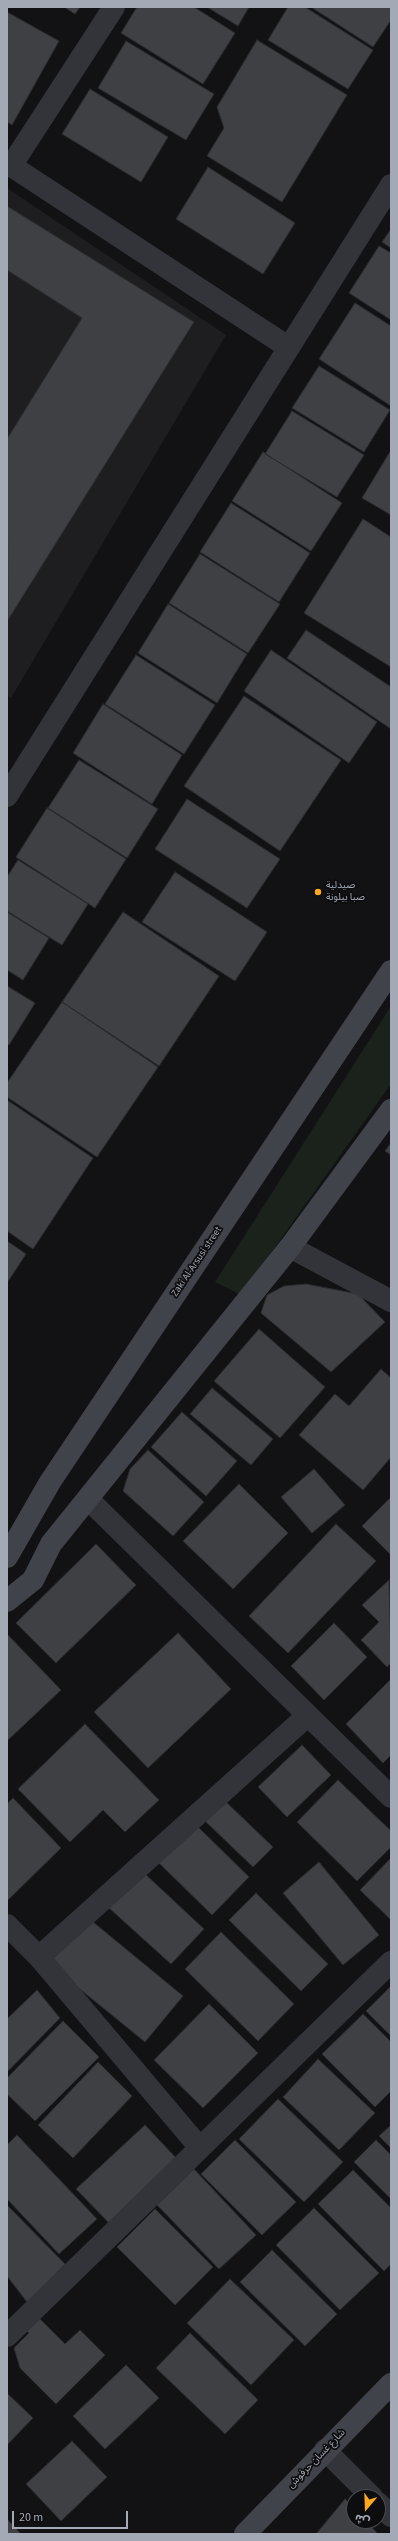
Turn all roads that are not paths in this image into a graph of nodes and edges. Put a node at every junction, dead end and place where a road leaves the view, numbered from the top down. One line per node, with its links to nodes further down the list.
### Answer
1 (114, 7): 2 (street)
2 (9, 164): 4 (street)
3 (391, 185): 4 (street)
4 (288, 347): 5 (street)
5 (7, 796)
6 (391, 971): 11 (street, Zaki Al-Arsusi street)
7 (391, 1110): 8 (street)
8 (290, 1247): 9 (street); 10 (street)
9 (389, 1302)
10 (88, 1499): 12 (street); 13 (street)
11 (7, 1557)
12 (7, 1600)
13 (307, 1716): 14 (street); 16 (street)
14 (391, 1797)
15 (7, 1925): 16 (street)
16 (39, 1956): 18 (street)
17 (391, 1962): 18 (street)
18 (200, 2148): 19 (street)
19 (7, 2336)
20 (391, 2384): 21 (street, شارع غسان حرفوش)
21 (325, 2450): 22 (street); 23 (street, شارع غسان حرفوش)
22 (364, 2489)
23 (245, 2534)

